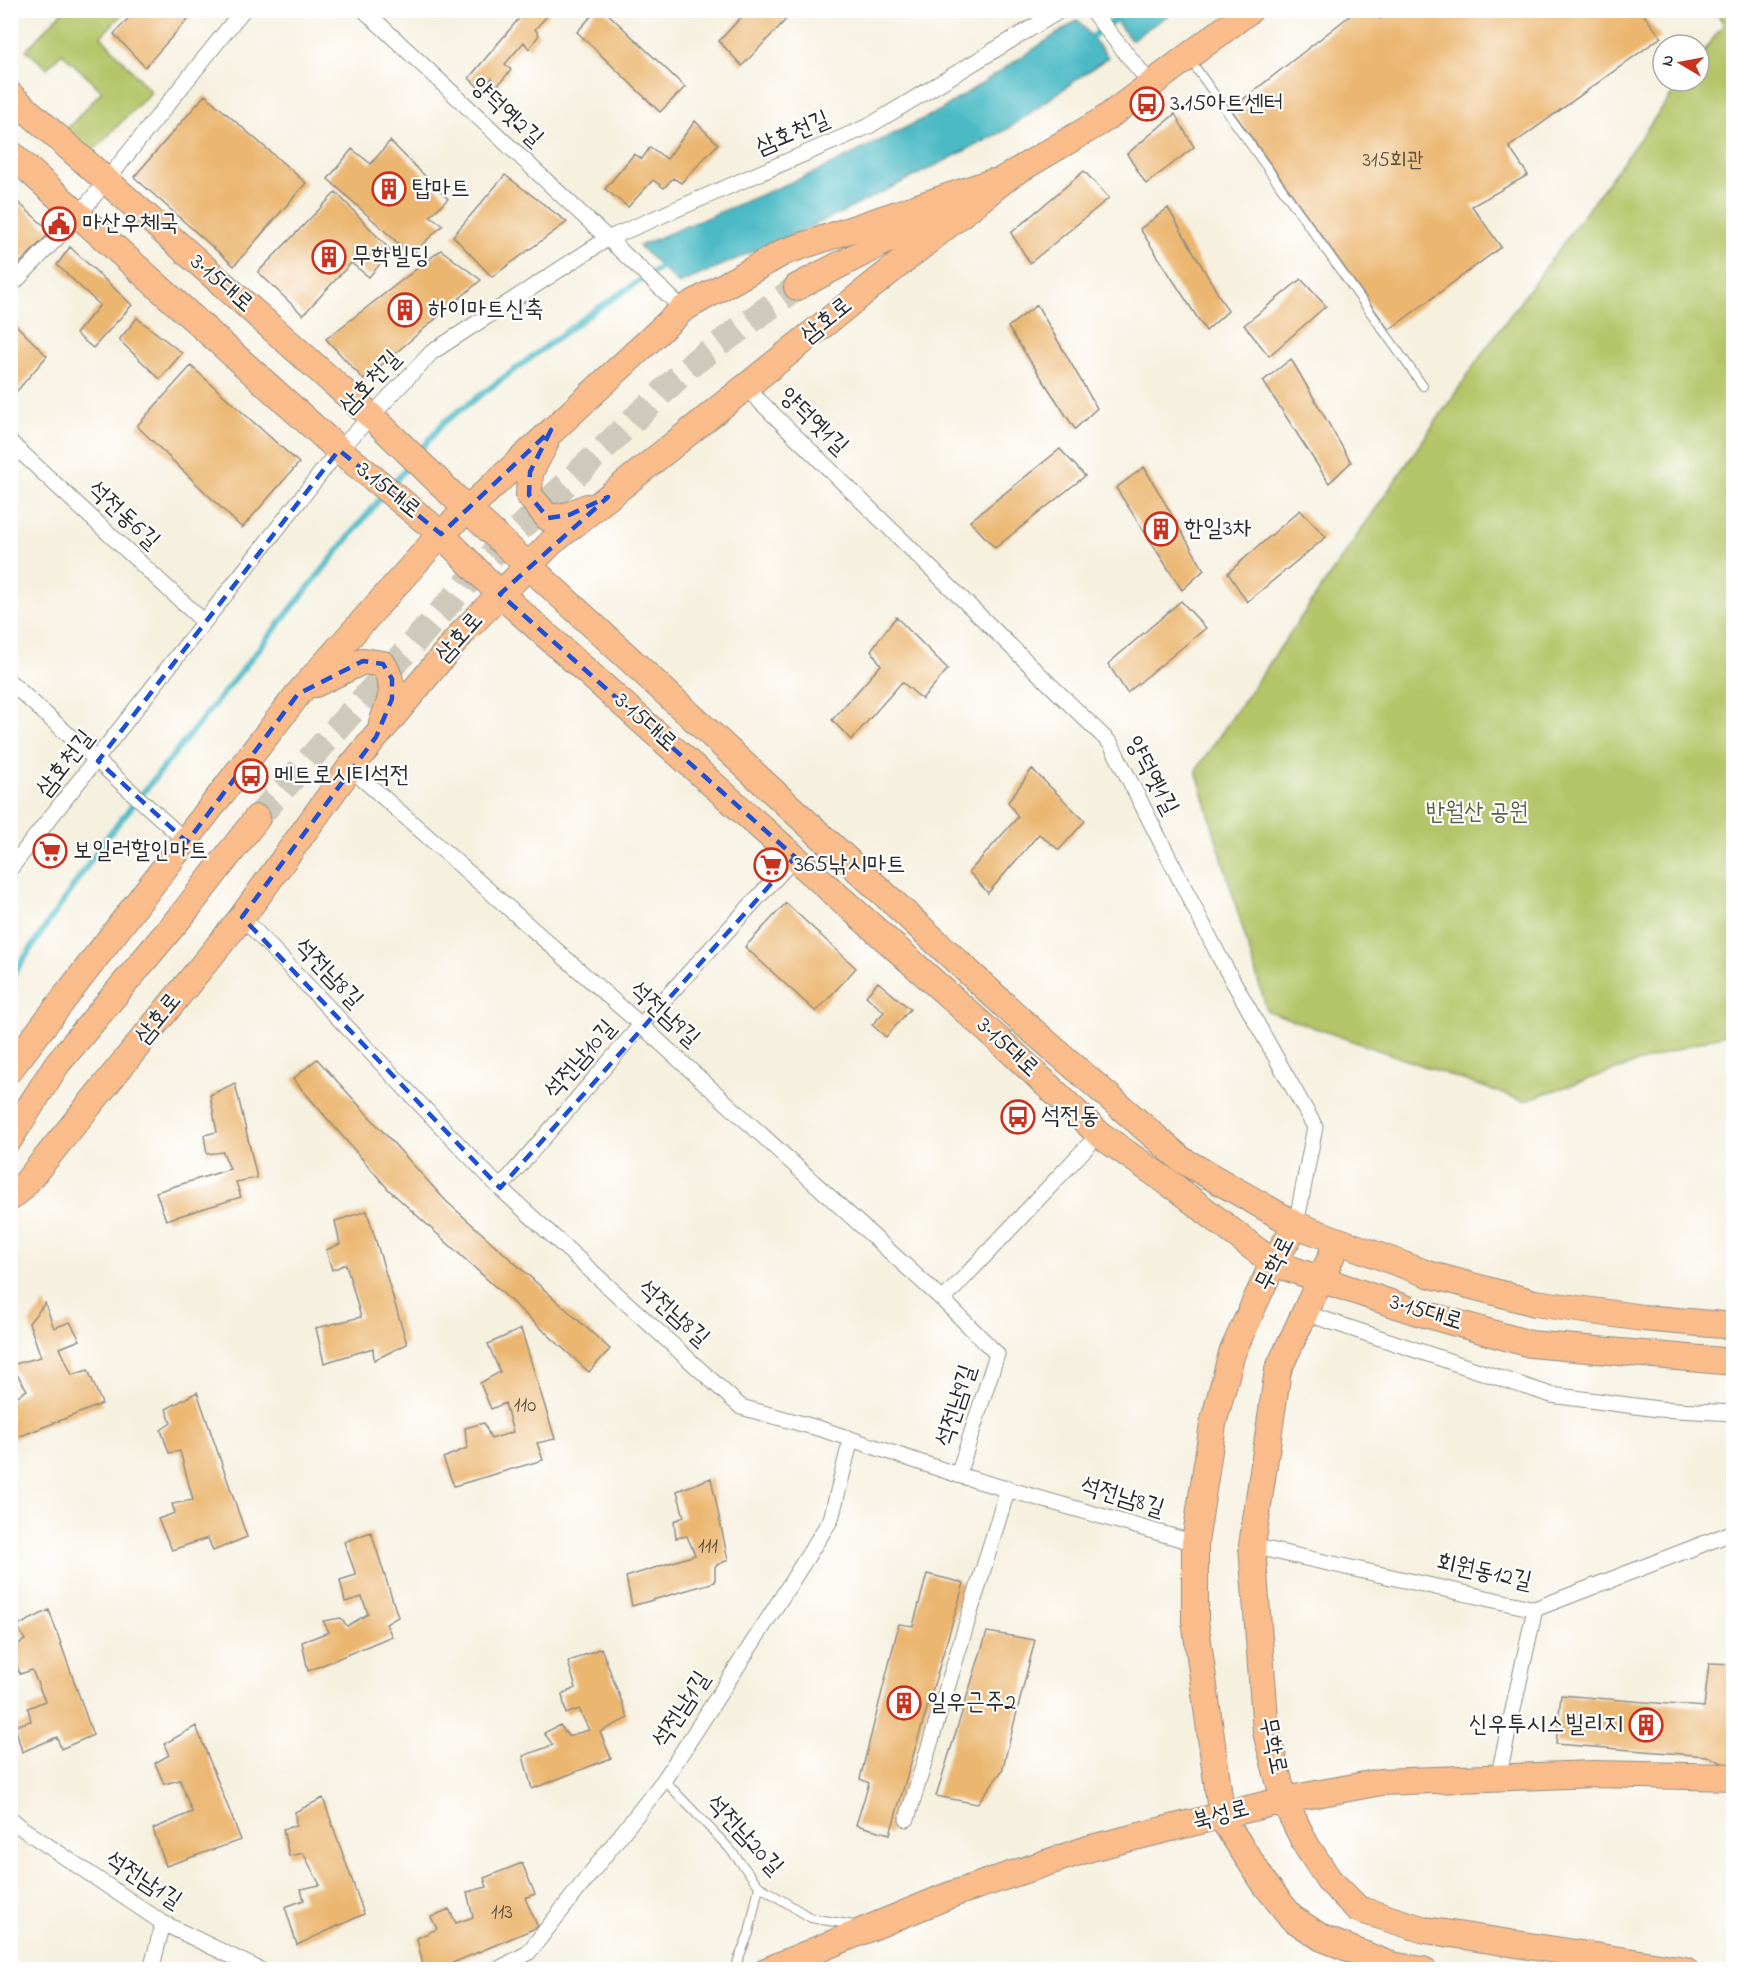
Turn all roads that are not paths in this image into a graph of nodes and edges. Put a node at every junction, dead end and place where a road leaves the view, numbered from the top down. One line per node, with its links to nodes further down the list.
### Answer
1 (243, 10): 11 (street)
2 (364, 10): 13 (street, 양덕옛2길)
3 (1061, 10): 13 (street, 삼호천길)
4 (1091, 10): 7 (street)
5 (1250, 10): 6 (main road, 삼호로)
6 (1187, 56): 7 (main road, 삼호로); 17 (lane)
7 (1150, 83): 10 (main road, 삼호로)
8 (10, 95): 11 (main road, 3·15대로)
9 (10, 153): 12 (main road, 3·15대로)
10 (1009, 176): 15 (main road, 삼호로); 16 (main road, 삼호로); 18 (main road, 삼호로)
11 (106, 182): 12 (street); 19 (main road, 3·15대로)
12 (78, 216): 14 (street); 22 (main road, 3·15대로)
13 (612, 243): 16 (street, 양덕옛2길); 19 (street, 삼호천길)
14 (10, 287)
15 (797, 287)
16 (676, 303): 20 (main road, 삼호로)
17 (1423, 386)
18 (745, 387): 23 (main road, 삼호로); 45 (street, 양덕옛1길)
19 (375, 419): 22 (street, 삼호천길); 24 (main road, 3.15대로)
20 (552, 430): 23 (main road); 24 (main road, 삼호로)
21 (10, 442): 28 (street, 석전동6길)
22 (343, 454): 25 (main road, 3.15대로); 28 (street, 삼호천길)
23 (608, 497): 26 (main road, 삼호로)
24 (460, 503): 25 (main road, 삼호로); 26 (main road, 3·15대로)
25 (435, 529): 27 (main road, 3·15대로); 30 (main road, 삼호로)
26 (529, 566): 27 (main road, 삼호로); 45 (main road, 3·15대로)
27 (501, 594): 31 (main road, 삼호로); 36 (main road, 3·15대로)
28 (204, 622): 32 (street, 삼호천길)
29 (10, 682): 32 (street)
30 (298, 694): 31 (main road); 35 (main road, 삼호로)
31 (376, 737): 33 (main road, 삼호로)
32 (103, 765): 35 (street); 37 (street, 삼호천길)
33 (350, 768): 38 (main road, 삼호로); 39 (street, 석전남9길)
34 (257, 818): 42 (main road, 삼호로)
35 (181, 836): 40 (main road, 삼호로)
36 (795, 857): 39 (street, 석전남10길); 41 (main road, 3·15대로)
37 (10, 869)
38 (242, 917): 43 (street, 석전남8길); 44 (main road, 삼호로)
39 (641, 1025): 43 (street, 석전남10길); 49 (street, 석전남9길)
40 (10, 1068)
41 (1099, 1134): 47 (main road, 3·15대로); 49 (street)
42 (10, 1138)
43 (500, 1188): 54 (street, 석전남8길)
44 (10, 1198)
45 (1296, 1225): 46 (main road, 3·15대로); 47 (main road, 무학로)
46 (1338, 1242): 48 (main road, 무학로); 51 (main road, 3·15대로)
47 (1273, 1263): 48 (main road, 3·15대로); 58 (main road, 무학로)
48 (1322, 1279): 50 (main road, 무학로); 52 (main road, 3·15대로)
49 (943, 1300): 55 (street, 석전남9길)
50 (1305, 1313): 53 (street); 59 (main road, 무학로)
51 (1734, 1326)
52 (1734, 1362)
53 (1734, 1413)
54 (851, 1439): 55 (street, 석전남8길); 63 (street, 석전남1길)
55 (958, 1475): 56 (street, 석전남8길)
56 (1008, 1488): 58 (street, 석전남8길); 67 (street)
57 (1734, 1532): 60 (street, 회원동12길)
58 (1195, 1543): 66 (main road, 무학로)
59 (1252, 1546): 60 (street, 회원동12길); 64 (main road, 무학로)
60 (1535, 1609): 61 (street)
61 (1498, 1778): 62 (main road, 북성로); 64 (main road, 북성로)
62 (1734, 1778)
63 (664, 1780): 68 (lane, 석전남20길); 73 (street, 석전남1길)
64 (1284, 1800): 66 (main road, 북성로); 77 (main road, 무학로)
65 (10, 1818): 69 (street, 석전남1길)
66 (1222, 1818): 70 (main road, 북성로); 76 (main road, 무학로)
67 (907, 1819)
68 (759, 1886): 70 (lane, 석전남20길); 74 (lane)
69 (163, 1923): 71 (street); 72 (street, 석전남1길)
70 (871, 1928): 75 (main road, 북성로)
71 (151, 1970)
72 (260, 1970)
73 (497, 1970)
74 (734, 1970)
75 (768, 1970)
76 (1423, 1970)
77 (1685, 1970)

